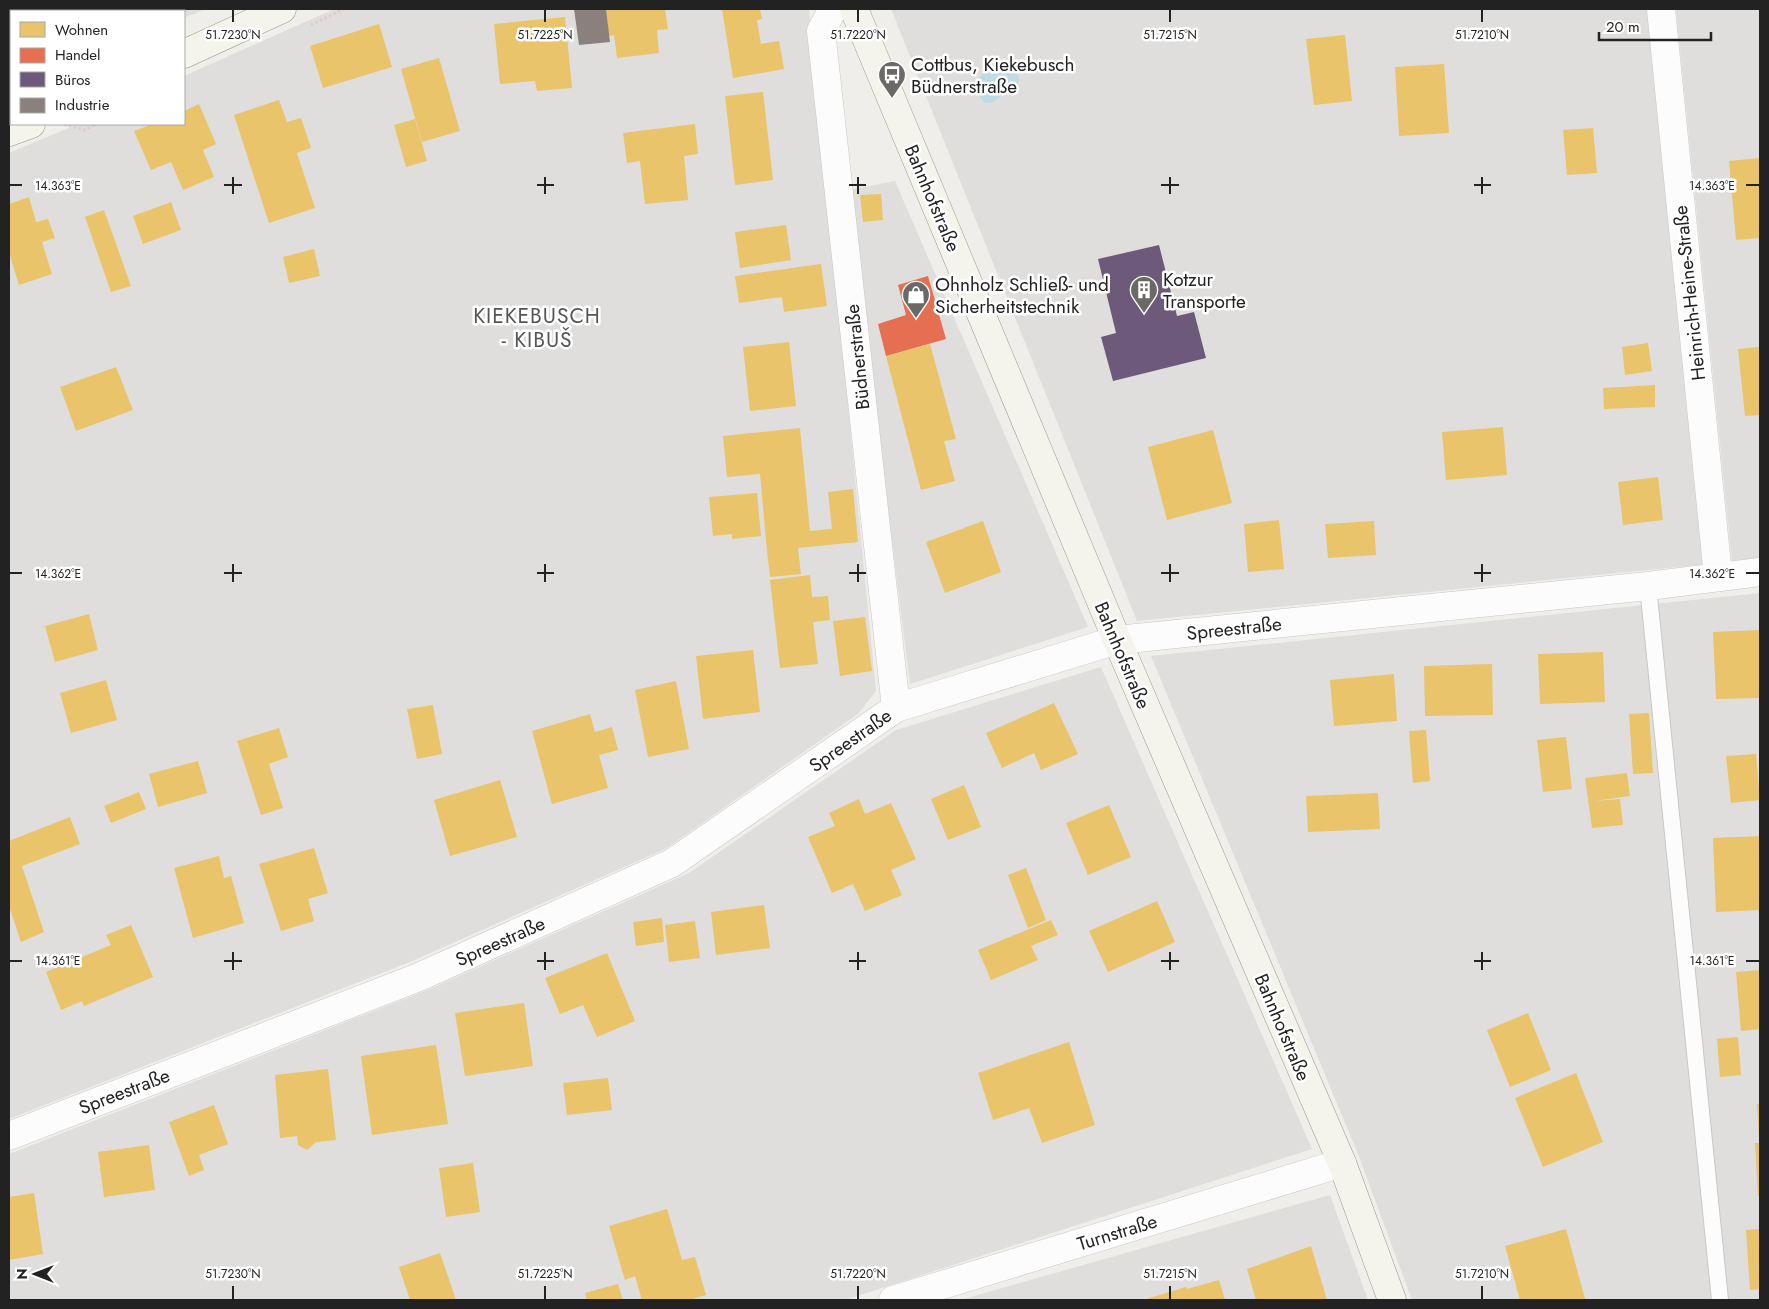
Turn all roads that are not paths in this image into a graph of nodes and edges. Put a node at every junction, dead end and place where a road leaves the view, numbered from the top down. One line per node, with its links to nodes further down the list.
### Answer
1 (282, 9): 5 (main road)
2 (833, 9): 12 (street, Büdnerstraße)
3 (854, 9): 11 (main road, Bahnhofstraße)
4 (1661, 9): 9 (street, Heinrich-Heine-Straße)
5 (185, 54)
6 (28, 125): 7 (main road)
7 (9, 132)
8 (1760, 572): 9 (street, Spreestraße)
9 (1718, 576): 10 (street, Spreestraße)
10 (1648, 586): 11 (street, Spreestraße); 17 (lane)
11 (1117, 640): 12 (street, Spreestraße); 14 (main road, Bahnhofstraße)
12 (896, 708): 13 (street, Spreestraße)
13 (9, 1136)
14 (1342, 1163): 15 (street, Turnstraße); 16 (main road, Bahnhofstraße)
15 (893, 1300)
16 (1392, 1300)
17 (1720, 1300)

